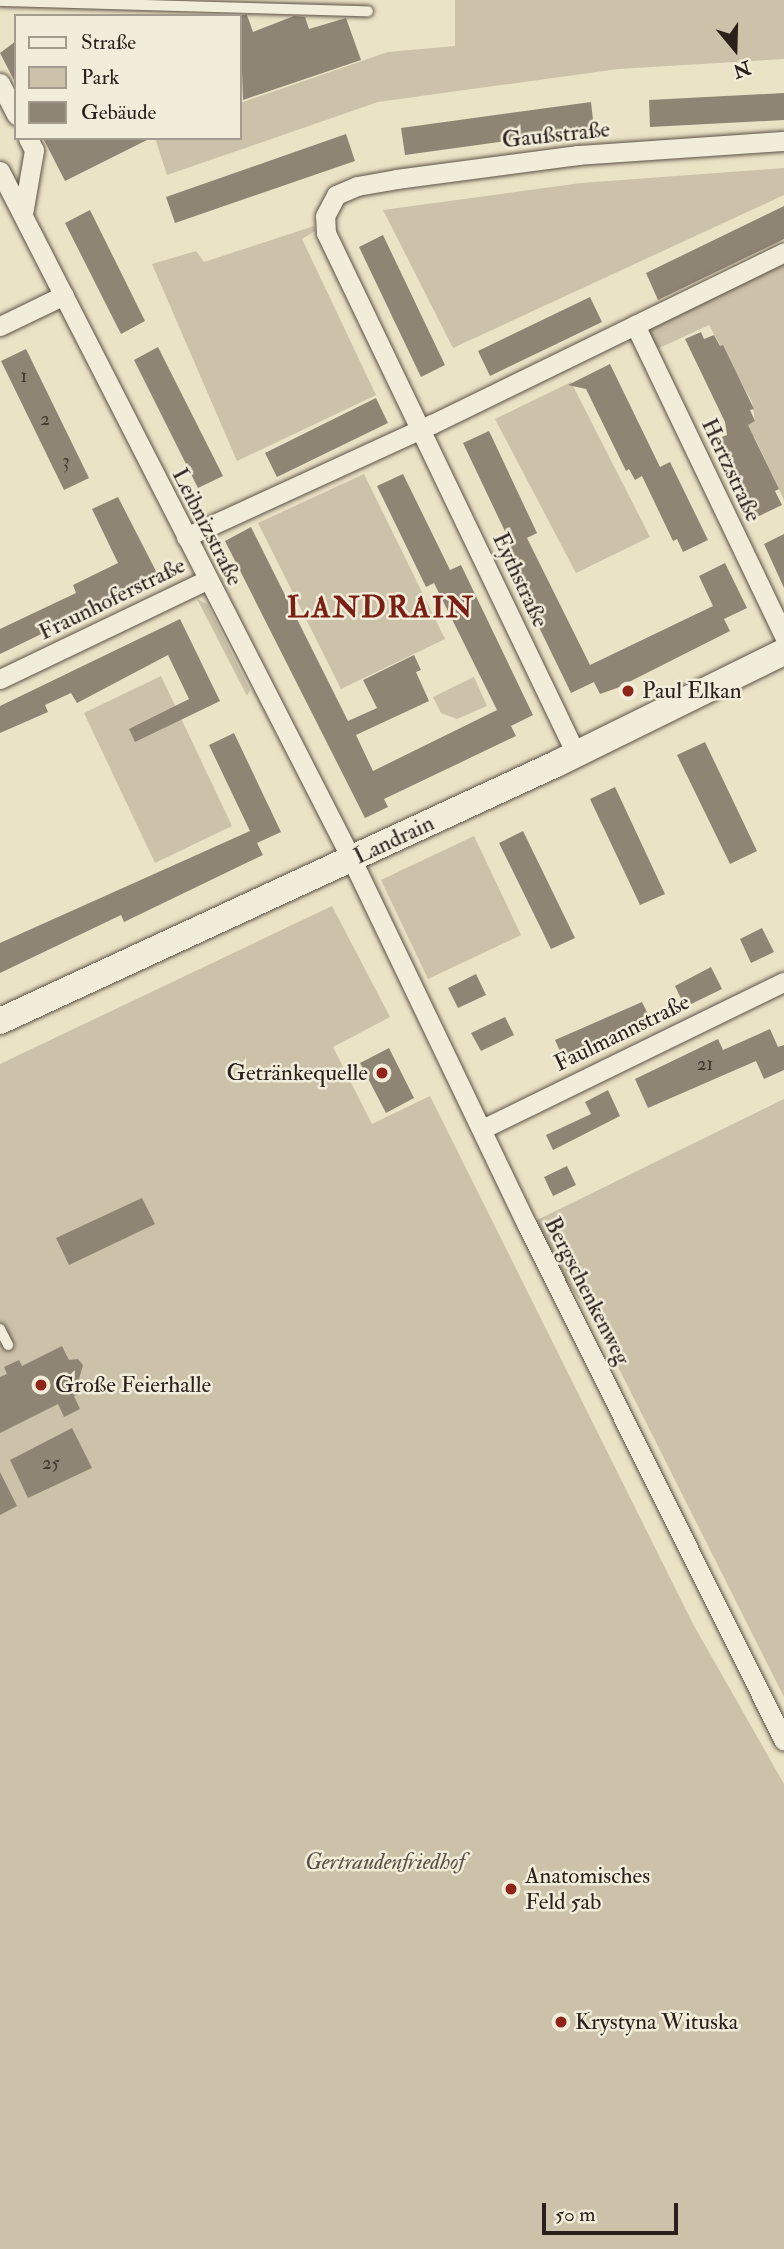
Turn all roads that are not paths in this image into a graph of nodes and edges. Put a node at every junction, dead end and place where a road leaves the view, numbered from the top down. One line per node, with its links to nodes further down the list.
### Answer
1 (0, 1): 2 (lane)
2 (368, 11)
3 (0, 83): 4 (street)
4 (14, 111)
5 (29, 140): 9 (street)
6 (784, 141): 8 (street, Gaußstraße)
7 (0, 171): 9 (street, Leibnizstraße)
8 (337, 195): 14 (street, Eythstraße)
9 (23, 214): 11 (street, Leibnizstraße)
10 (784, 252): 12 (street)
11 (64, 295): 13 (street); 15 (street, Leibnizstraße)
12 (635, 325): 14 (street); 17 (street, Hertzstraße)
13 (0, 326)
14 (420, 427): 15 (street); 20 (street, Eythstraße)
15 (186, 537): 16 (street, Leibnizstraße)
16 (207, 580): 19 (street, Fraunhoferstraße); 21 (street, Leibnizstraße)
17 (784, 636)
18 (784, 652): 20 (street, Landrain)
19 (0, 679)
20 (576, 754): 21 (street, Landrain)
21 (352, 860): 23 (street, Landrain); 24 (street, Bergschenkenweg)
22 (784, 982): 24 (street, Faulmannstraße)
23 (0, 1021)
24 (482, 1129): 27 (street, Bergschenkenweg)
25 (0, 1329): 26 (lane)
26 (8, 1345)
27 (784, 1741)

